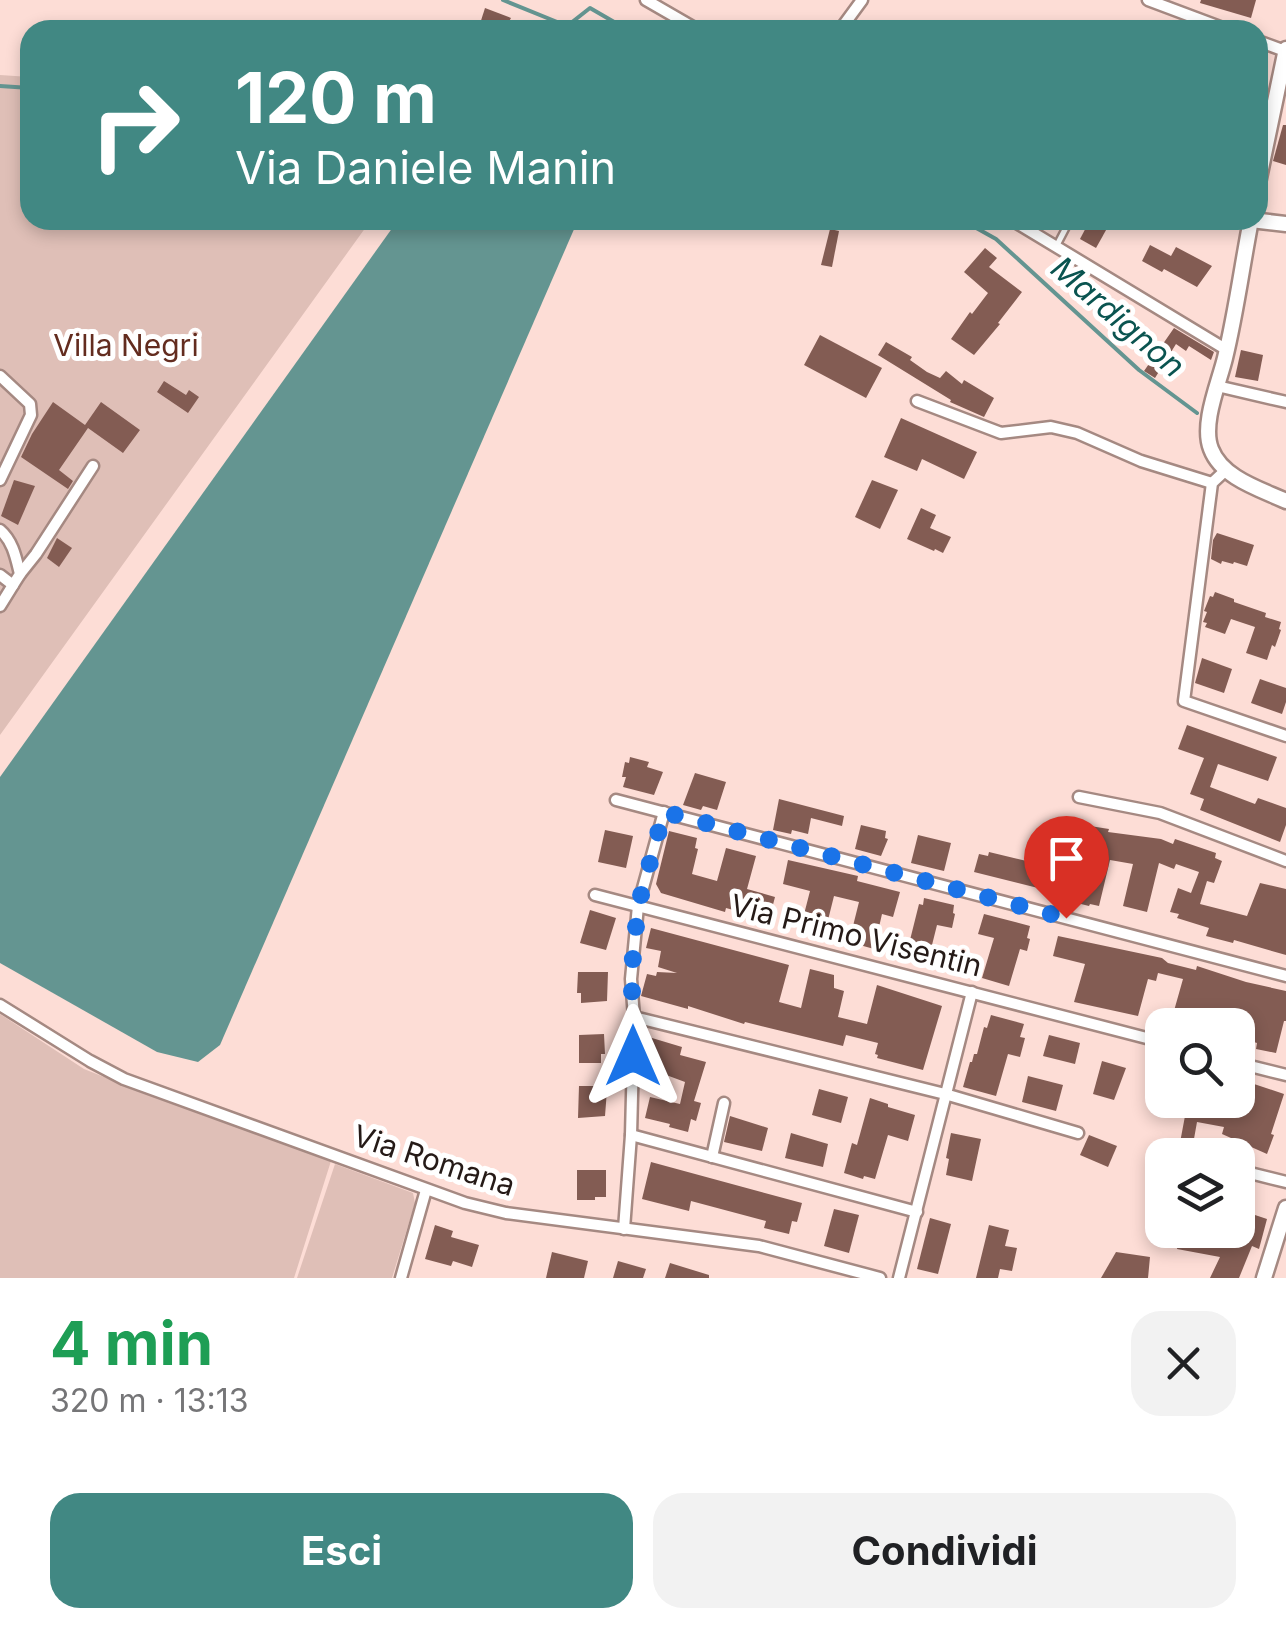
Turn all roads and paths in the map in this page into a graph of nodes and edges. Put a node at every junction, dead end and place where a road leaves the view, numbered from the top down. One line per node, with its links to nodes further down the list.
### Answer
1 (646, 0): 3 (street)
2 (1148, 0): 4 (street)
3 (681, 20)
4 (1201, 20)
5 (1286, 50): 6 (street)
6 (1268, 136)
7 (1028, 230): 10 (street)
8 (1065, 230): 10 (lane)
9 (1249, 230): 11 (street)
10 (1056, 247): 11 (street)
11 (1226, 350): 13 (street)
12 (0, 376): 18 (street)
13 (1217, 386): 15 (street); 17 (street)
14 (917, 400): 19 (street)
15 (1286, 402)
16 (92, 466): 22 (street)
17 (1226, 470): 19 (street); 20 (street)
18 (0, 480)
19 (1212, 484): 26 (street)
20 (1286, 501)
21 (0, 530): 22 (street)
22 (20, 574): 24 (street)
23 (0, 575): 24 (street)
24 (13, 585): 25 (street)
25 (0, 606)
26 (1286, 736)
27 (1080, 797): 30 (street)
28 (616, 800): 29 (street)
29 (664, 812): 32 (street); 33 (street)
30 (1286, 861)
31 (595, 895): 32 (street, Via Primo Visentin)
32 (638, 906): 34 (street, Via Primo Visentin); 36 (street)
33 (1286, 976)
34 (972, 992): 37 (street, Via Primo Visentin); 40 (street)
35 (0, 1005): 47 (street, Via Romana)
36 (634, 1017): 40 (street); 43 (street)
37 (1145, 1038)
38 (1255, 1067): 39 (street)
39 (1286, 1076)
40 (945, 1094): 42 (street); 49 (street)
41 (724, 1103): 44 (street)
42 (1078, 1133)
43 (631, 1136): 44 (street); 50 (street)
44 (712, 1157): 49 (street)
45 (1255, 1174): 46 (street)
46 (1286, 1182)
47 (426, 1190): 50 (street, Via Romana); 51 (street)
48 (1286, 1208): 54 (street)
49 (917, 1212): 53 (street)
50 (624, 1228): 52 (street, Via Romana)
51 (400, 1278)
52 (880, 1278)
53 (899, 1278)
54 (1264, 1278)

